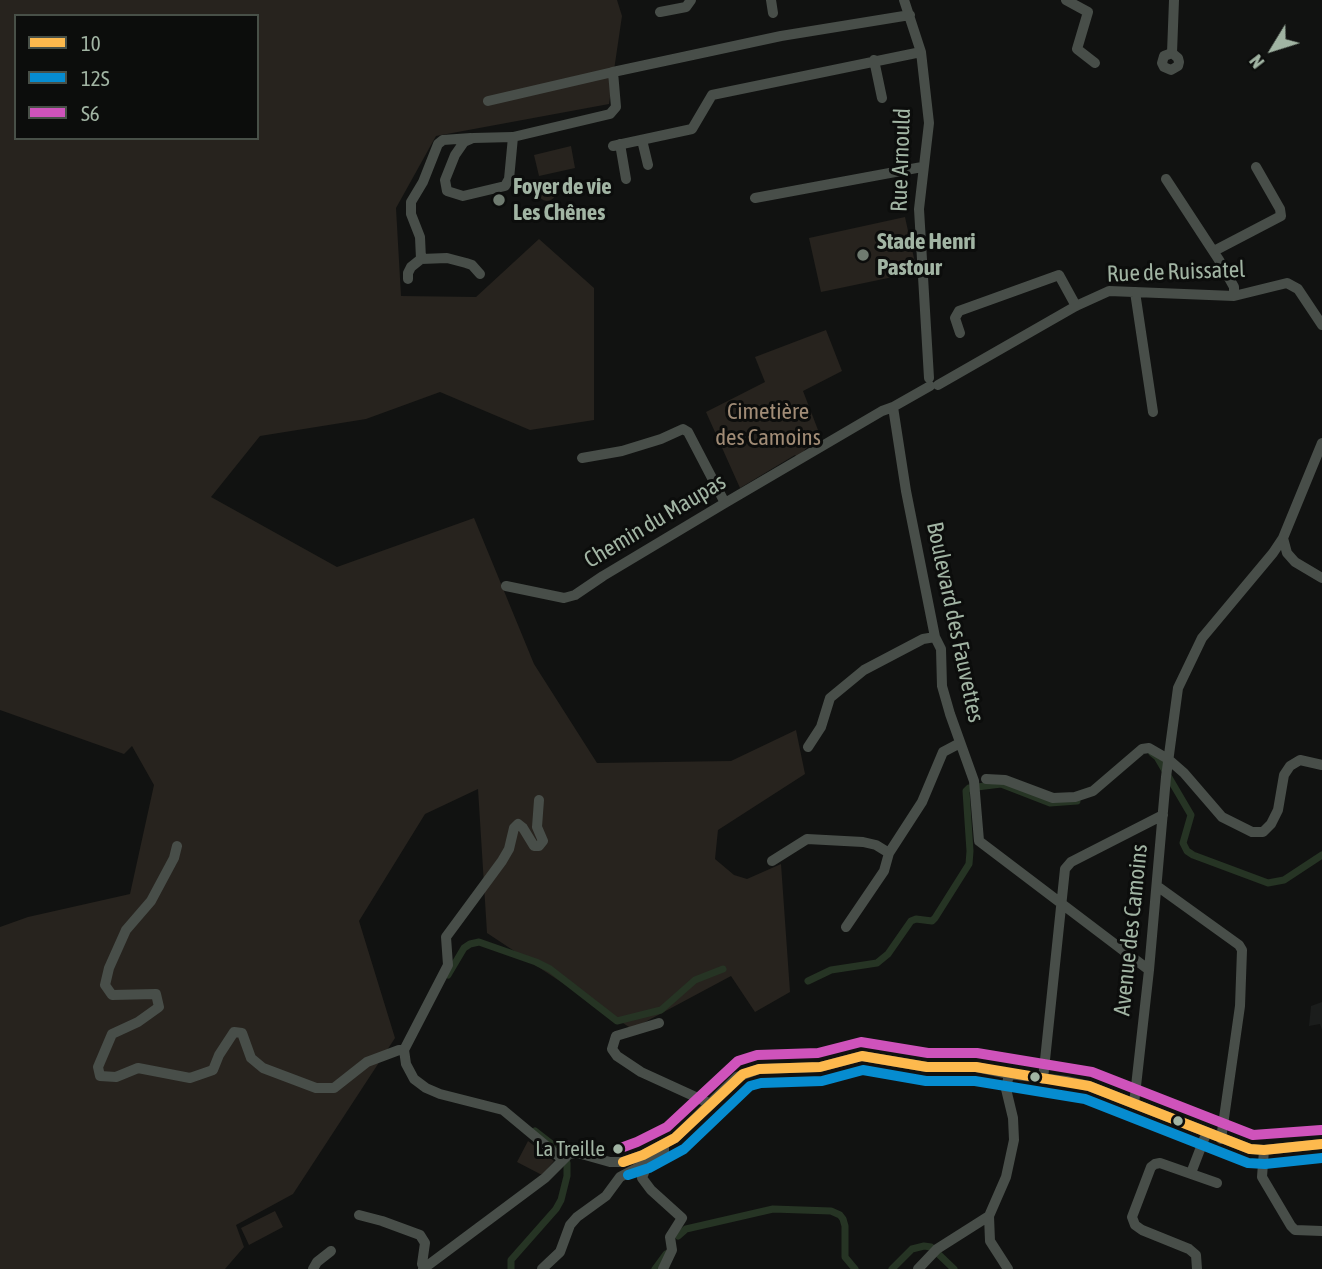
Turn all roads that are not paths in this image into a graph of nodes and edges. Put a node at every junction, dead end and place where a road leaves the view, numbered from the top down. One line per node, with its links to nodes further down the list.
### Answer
1 (691, 0): 6 (street)
2 (772, 0): 7 (street)
3 (904, 0): 8 (street, Rue Arnould)
4 (1066, 0): 12 (street)
5 (1174, 0): 10 (street)
6 (660, 12)
7 (774, 13)
8 (910, 15): 9 (street, Rue Arnould); 13 (street)
9 (921, 52): 11 (street); 20 (street, Rue Arnould)
10 (1172, 53)
11 (874, 60): 14 (street); 18 (street)
12 (1095, 63)
13 (613, 72): 15 (street); 16 (street)
14 (882, 98)
15 (488, 101)
16 (513, 137): 17 (street); 17 (street)
17 (473, 138): 26 (street)
18 (642, 140): 19 (street); 22 (street)
19 (648, 165)
20 (922, 167): 24 (street); 34 (street, Rue Arnould)
21 (1256, 167): 25 (street)
22 (626, 179)
23 (1166, 179): 25 (street)
24 (755, 198)
25 (1214, 251): 30 (street)
26 (421, 259): 27 (street); 28 (street)
27 (480, 274)
28 (408, 279)
29 (1135, 292): 30 (street, Rue de Ruissatel); 31 (street, Rue de Ruissatel); 36 (street)
30 (1234, 296): 32 (street, Rue de Ruissatel)
31 (1076, 306): 33 (street); 34 (street, Rue de Ruissatel)
32 (1322, 325)
33 (960, 333)
34 (936, 380): 35 (street)
35 (893, 407): 39 (street, Chemin du Maupas); 43 (street, Boulevard des Fauvettes)
36 (1153, 412)
37 (1322, 443): 40 (street, Avenue des Camoins)
38 (582, 458): 39 (street)
39 (725, 503): 42 (street, Chemin du Maupas)
40 (1283, 538): 41 (street); 47 (street, Avenue des Camoins)
41 (1322, 578)
42 (506, 586)
43 (935, 637): 44 (street, Boulevard des Fauvettes); 45 (street)
44 (960, 743): 48 (street, Boulevard des Fauvettes); 52 (street)
45 (808, 747)
46 (1322, 765): 47 (street)
47 (1167, 767): 48 (street); 50 (street, Avenue des Camoins)
48 (979, 783): 55 (street, Boulevard des Fauvettes)
49 (538, 800): 59 (street)
50 (1163, 816): 54 (street, Avenue des Camoins); 55 (street)
51 (177, 846): 59 (street)
52 (889, 853): 53 (street); 56 (street)
53 (772, 861)
54 (1157, 886): 57 (street, Avenue des Camoins); 65 (street)
55 (1061, 903): 57 (street, Boulevard des Fauvettes); 61 (street)
56 (846, 927)
57 (1149, 970): 63 (street, Avenue des Camoins)
58 (659, 1023): 62 (street)
59 (404, 1050): 69 (street)
60 (1009, 1074): 61 (street); 62 (street); 74 (street)
61 (1043, 1079): 63 (street)
62 (711, 1104): 67 (street)
63 (1134, 1104): 64 (street)
64 (1206, 1134): 65 (street); 71 (street)
65 (1221, 1139): 68 (street)
66 (1322, 1144): 68 (street)
67 (664, 1145): 69 (street); 70 (street)
68 (1264, 1150): 75 (street)
69 (563, 1158): 78 (street)
70 (648, 1162): 79 (street); 80 (street)
71 (1191, 1173): 72 (street); 83 (street)
72 (1217, 1183)
73 (359, 1215): 78 (street)
74 (989, 1216): 81 (street); 82 (street)
75 (1322, 1231)
76 (331, 1251): 77 (street)
77 (313, 1269)
78 (424, 1269)
79 (542, 1269)
80 (663, 1269)
81 (918, 1269)
82 (1008, 1269)
83 (1197, 1269)

